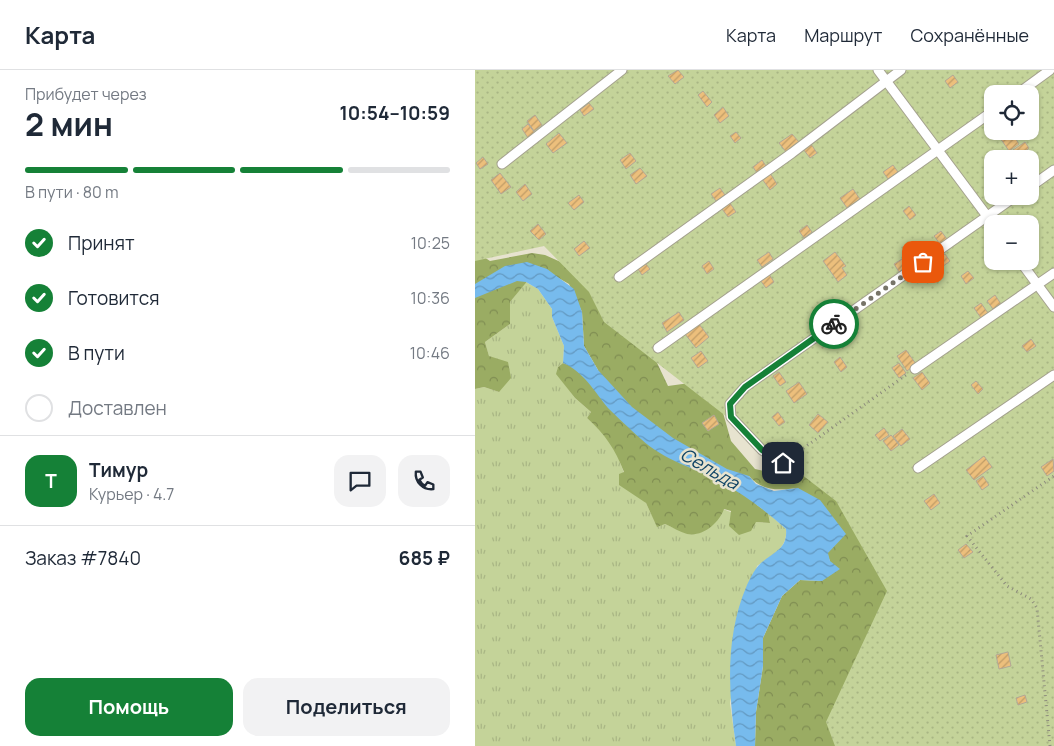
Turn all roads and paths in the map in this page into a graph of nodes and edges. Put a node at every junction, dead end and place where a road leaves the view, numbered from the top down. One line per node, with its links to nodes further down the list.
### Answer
1 (622, 70): 9 (lane)
2 (879, 70): 5 (lane)
3 (901, 70): 5 (lane)
4 (1050, 70): 6 (lane)
5 (887, 80): 8 (lane); 18 (lane)
6 (1029, 85)
7 (984, 117): 8 (lane)
8 (939, 149): 13 (lane); 21 (lane)
9 (502, 164)
10 (1054, 170): 11 (lane)
11 (1039, 181)
12 (1007, 205): 14 (lane)
13 (987, 215)
14 (996, 215)
15 (984, 225): 24 (lane)
16 (1026, 270): 19 (lane)
17 (1054, 273): 19 (lane)
18 (619, 276)
19 (1037, 285): 20 (lane); 22 (lane)
20 (1054, 307)
21 (658, 348)
22 (915, 369): 24 (path)
23 (1054, 375): 25 (lane)
24 (783, 463)
25 (918, 468)
26 (1054, 476): 27 (path)
27 (1050, 746)

